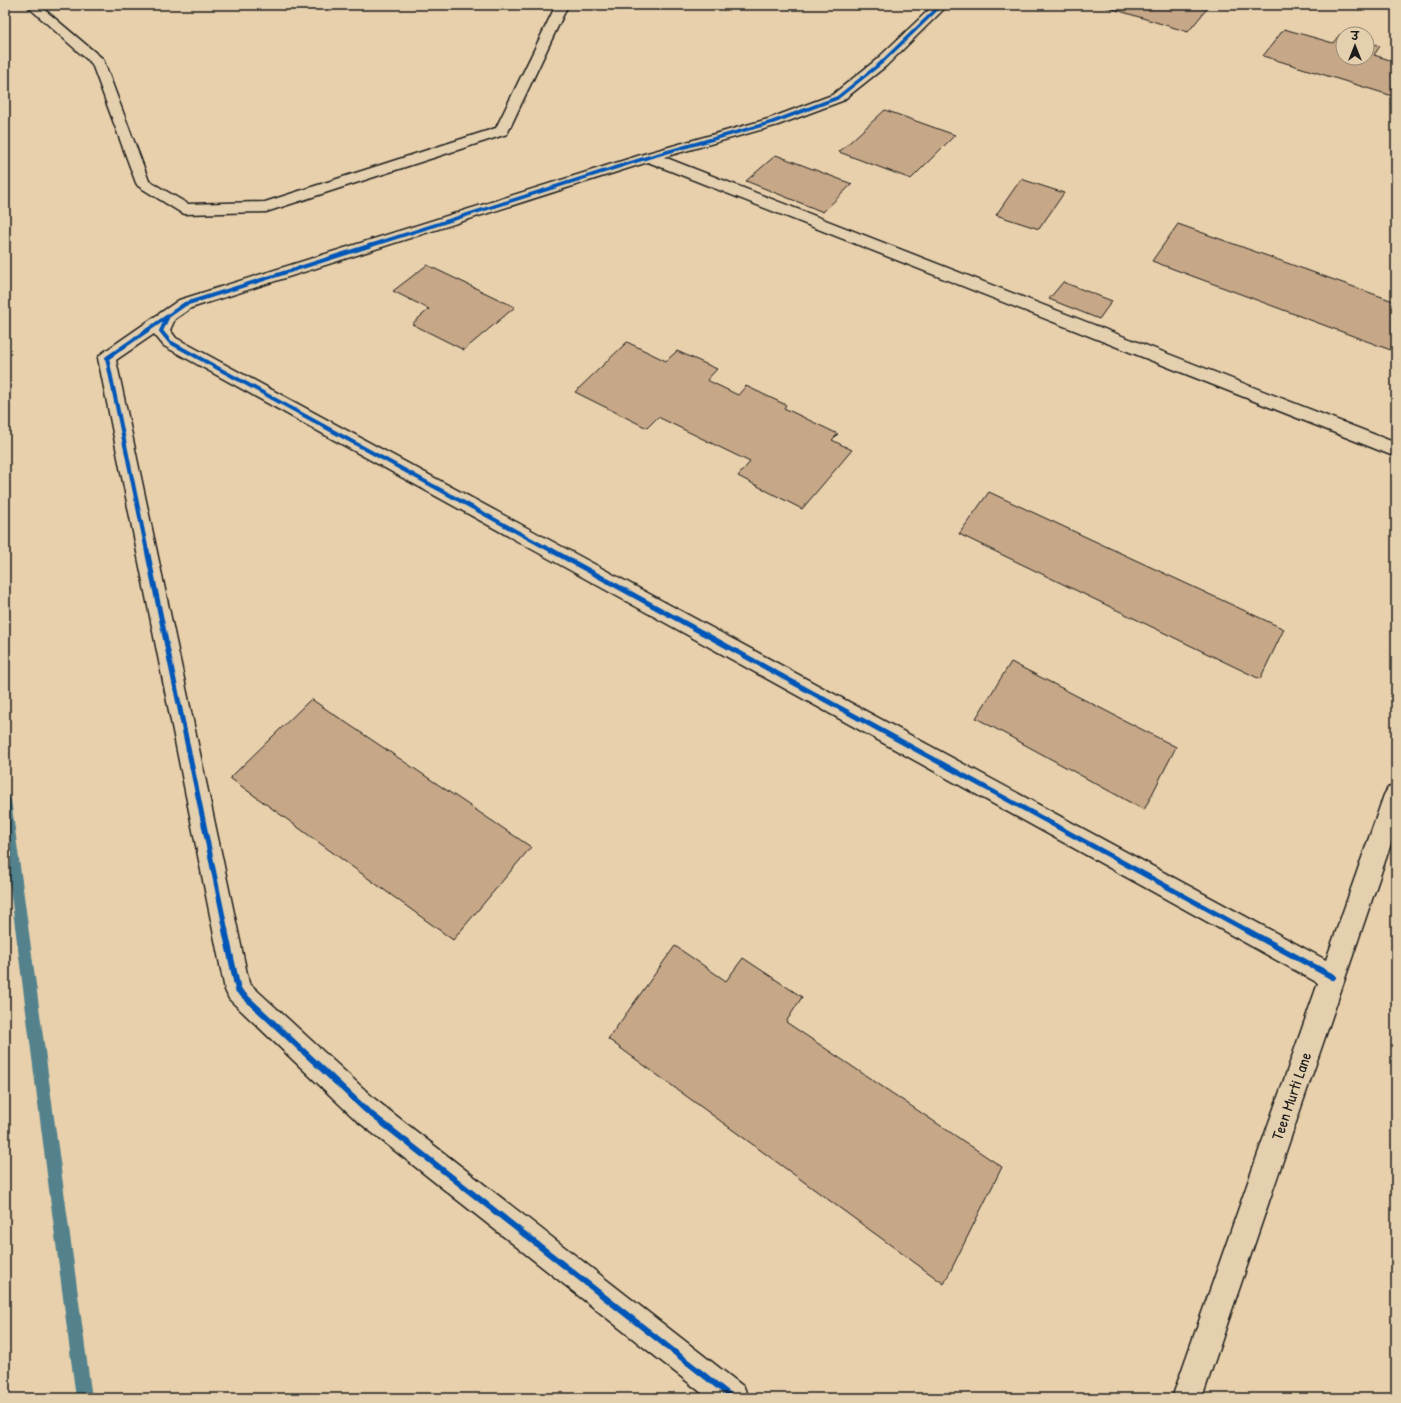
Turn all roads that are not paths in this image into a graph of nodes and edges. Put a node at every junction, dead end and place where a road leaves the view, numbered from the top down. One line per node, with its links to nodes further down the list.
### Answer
1 (32, 5): 2 (lane)
2 (562, 5)
3 (940, 5): 4 (street)
4 (650, 157): 5 (street); 6 (street)
5 (168, 316): 8 (street); 9 (street)
6 (1396, 450)
7 (1396, 795): 8 (street, Teen Murti Lane)
8 (1333, 977): 10 (street, Teen Murti Lane)
9 (733, 1398)
10 (1187, 1398)

